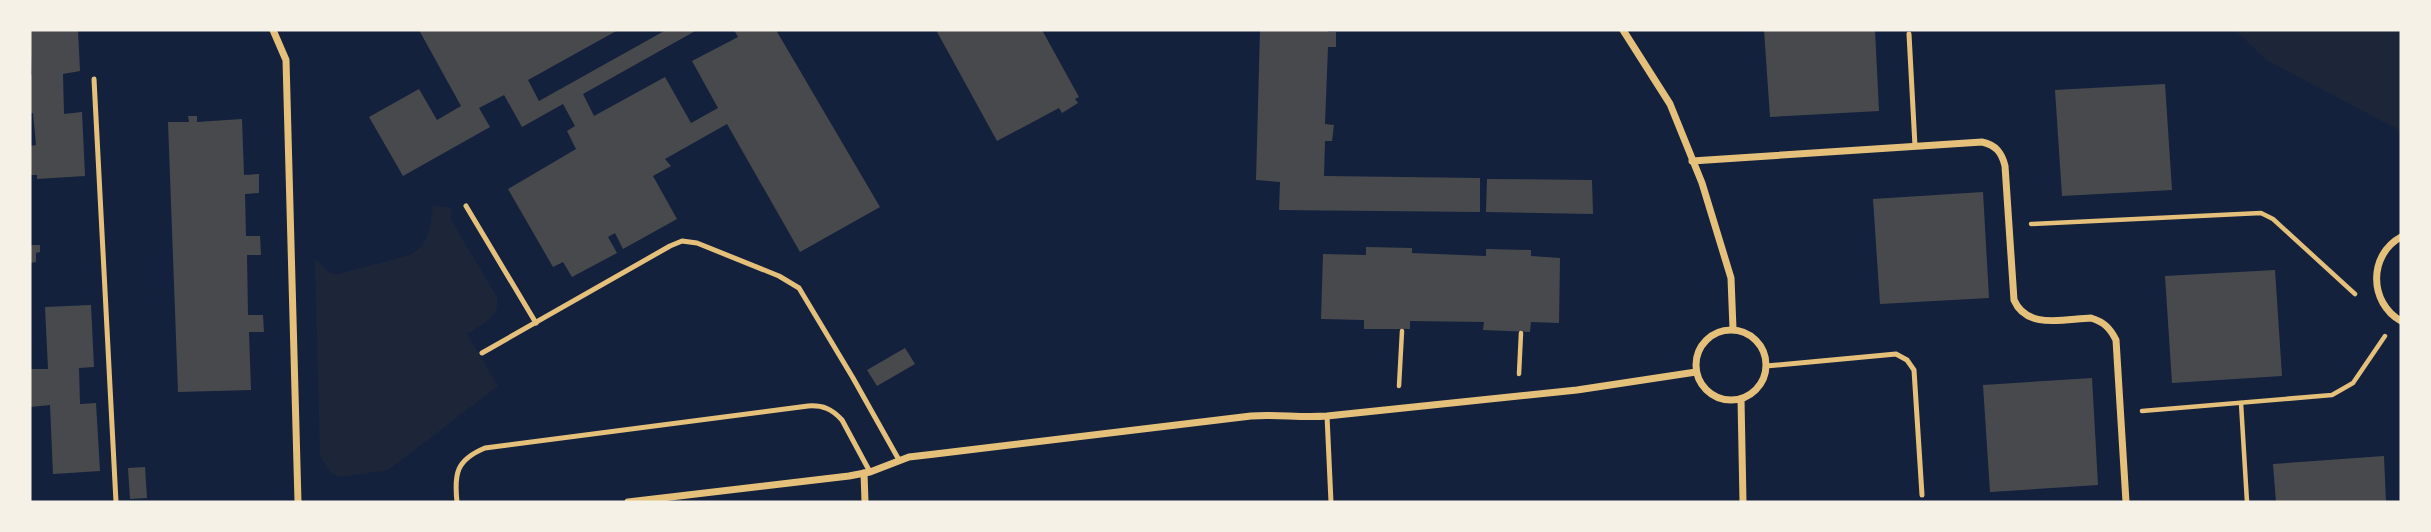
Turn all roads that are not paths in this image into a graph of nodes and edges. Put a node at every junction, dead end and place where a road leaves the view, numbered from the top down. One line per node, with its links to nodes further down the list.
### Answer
1 (273, 30): 21 (street)
2 (1623, 30): 6 (street)
3 (1909, 34): 5 (lane)
4 (94, 79): 20 (lane)
5 (1915, 146): 6 (street); 27 (street)
6 (1692, 161): 11 (street)
7 (466, 206): 10 (lane)
8 (2401, 237): 9 (street)
9 (2399, 320)
10 (536, 323): 12 (lane); 17 (lane)
11 (1733, 329): 13 (street); 14 (street)
12 (482, 353)
13 (1766, 366): 15 (street); 19 (lane)
14 (1696, 372): 15 (street); 16 (street)
15 (1741, 399): 26 (street)
16 (1327, 416): 17 (street); 25 (lane)
17 (899, 460): 18 (street)
18 (867, 472): 22 (lane); 23 (street); 24 (street)
19 (1922, 495)
20 (116, 502)
21 (298, 502)
22 (457, 502)
23 (628, 502)
24 (865, 502)
25 (1331, 502)
26 (1743, 502)
27 (2126, 502)

